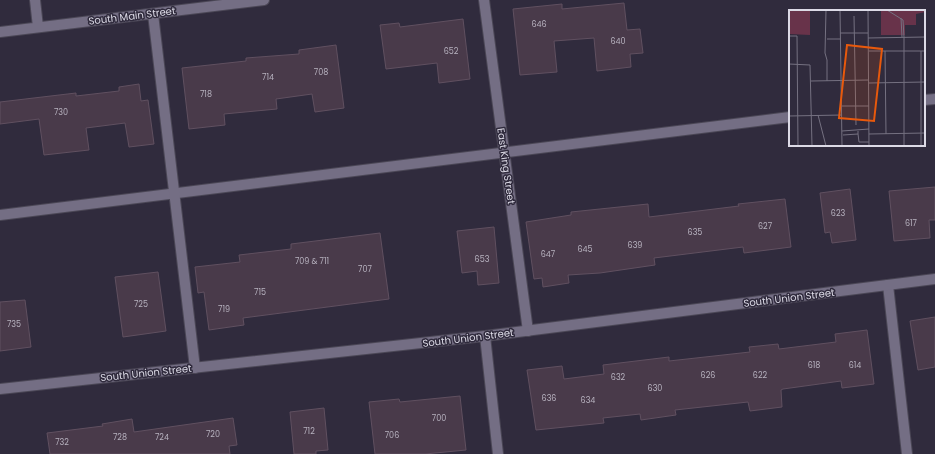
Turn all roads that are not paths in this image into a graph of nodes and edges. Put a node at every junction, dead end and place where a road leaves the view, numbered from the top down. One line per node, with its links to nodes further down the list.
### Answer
1 (35, 0): 5 (street)
2 (264, 0): 4 (street, South Main Street)
3 (484, 0): 10 (street, East King Street)
4 (153, 14): 5 (street, South Main Street); 11 (street)
5 (38, 28): 6 (street, South Main Street)
6 (0, 32)
7 (935, 99): 8 (street)
8 (925, 100)
9 (789, 117): 10 (street)
10 (504, 152): 11 (street); 15 (street, East King Street)
11 (174, 193): 12 (street); 17 (street)
12 (0, 215)
13 (935, 279): 14 (street, South Union Street)
14 (888, 285): 15 (street, South Union Street); 20 (street)
15 (528, 331): 16 (street, South Union Street)
16 (485, 336): 17 (street, South Union Street); 19 (street)
17 (195, 368): 18 (street, South Union Street)
18 (0, 389)
19 (498, 454)
20 (907, 454)

